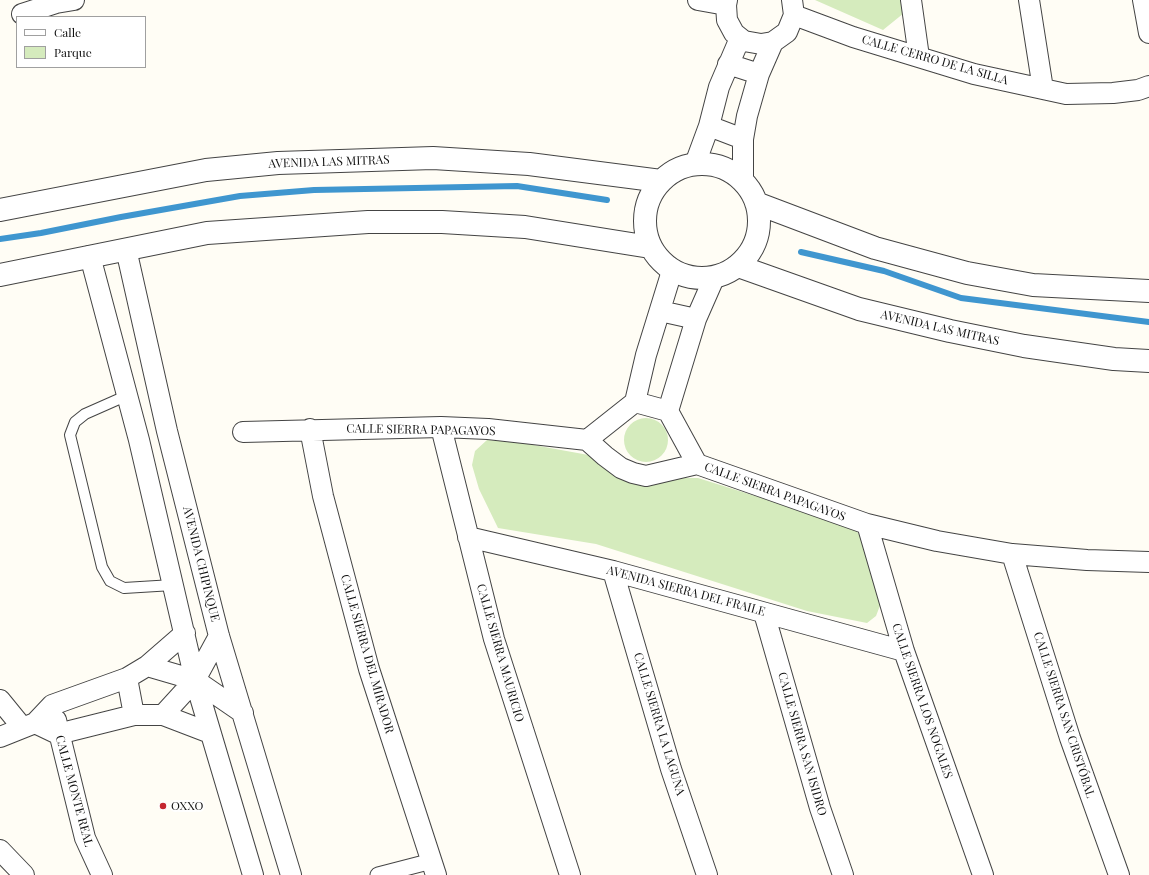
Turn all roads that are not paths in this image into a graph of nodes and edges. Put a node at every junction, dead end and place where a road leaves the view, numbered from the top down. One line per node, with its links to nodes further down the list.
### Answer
1 (698, 0): 6 (street)
2 (911, 0): 12 (street)
3 (1029, 0): 16 (street)
4 (1143, 0): 9 (street)
5 (62, 1): 8 (street)
6 (727, 3): 10 (street)
7 (793, 8): 11 (street); 12 (street, CALLE CERRO DE LA SILLA)
8 (22, 14)
9 (1149, 33)
10 (740, 38): 11 (street); 13 (street)
11 (773, 42): 14 (street)
12 (919, 57): 16 (street, CALLE CERRO DE LA SILLA)
13 (728, 64): 14 (street); 17 (street)
14 (759, 74): 18 (street)
15 (1149, 86): 16 (street, CALLE CERRO DE LA SILLA)
16 (1043, 89)
17 (709, 126): 18 (street); 19 (street)
18 (743, 139): 21 (street)
19 (695, 164): 20 (street); 21 (street)
20 (661, 181): 23 (street, AVENIDA LAS MITRAS); 24 (street)
21 (743, 182): 22 (street)
22 (756, 203): 27 (street); 31 (street)
23 (0, 210)
24 (650, 247): 25 (street); 28 (street)
25 (126, 249): 26 (street); 51 (street, AVENIDA CHIPINQUE)
26 (90, 256): 29 (street); 35 (street)
27 (738, 266): 30 (street); 34 (street, AVENIDA LAS MITRAS)
28 (672, 271): 30 (street); 32 (street)
29 (0, 275)
30 (714, 278): 33 (street)
31 (1149, 291)
32 (660, 310): 33 (street); 36 (street)
33 (696, 319): 37 (street)
34 (1149, 361)
35 (128, 395): 48 (street); 48 (lane)
36 (636, 402): 37 (street); 41 (street)
37 (668, 411): 42 (street)
38 (441, 427): 39 (street, CALLE SIERRA PAPAGAYOS); 41 (street, CALLE SIERRA PAPAGAYOS); 44 (street, CALLE SIERRA MAURICIO)
39 (310, 429): 40 (street, CALLE SIERRA PAPAGAYOS); 66 (street, CALLE SIERRA DEL MIRADOR)
40 (242, 432)
41 (587, 440): 42 (street, CALLE SIERRA PAPAGAYOS)
42 (697, 464): 43 (street, CALLE SIERRA PAPAGAYOS)
43 (867, 524): 45 (street, CALLE SIERRA PAPAGAYOS); 52 (street, CALLE SIERRA LOS NOGALES)
44 (468, 537): 47 (street, AVENIDA SIERRA DEL FRAILE); 72 (street, CALLE SIERRA MAURICIO)
45 (1012, 554): 46 (street, CALLE SIERRA PAPAGAYOS); 76 (street, CALLE SIERRA SAN CRISTÓBAL)
46 (1148, 564)
47 (613, 571): 49 (street, AVENIDA SIERRA DEL FRAILE); 73 (street, CALLE SIERRA LA LAGUNA)
48 (173, 585): 50 (street)
49 (764, 613): 52 (street, AVENIDA SIERRA DEL FRAILE); 74 (street, CALLE SIERRA SAN ISIDRO)
50 (185, 634): 53 (street); 55 (street)
51 (219, 636): 55 (street); 58 (street, AVENIDA CHIPINQUE)
52 (904, 651): 75 (street, CALLE SIERRA LOS NOGALES)
53 (147, 666): 54 (street); 55 (street)
54 (126, 678): 57 (street); 59 (street)
55 (195, 680): 58 (street); 60 (street); 62 (street)
56 (0, 700): 61 (street)
57 (52, 705): 61 (street); 63 (street, CALLE MONTE REAL)
58 (242, 713): 70 (street, AVENIDA CHIPINQUE)
59 (134, 715): 60 (street); 63 (street)
60 (163, 715): 62 (street)
61 (29, 725): 63 (street); 64 (street)
62 (210, 733): 69 (street)
63 (58, 734): 68 (street, CALLE MONTE REAL)
64 (0, 737)
65 (0, 850): 67 (street)
66 (434, 868): 71 (street)
67 (24, 875)
68 (102, 875)
69 (253, 875)
70 (291, 875)
71 (378, 875)
72 (570, 875)
73 (707, 875)
74 (843, 875)
75 (983, 875)
76 (1119, 875)

